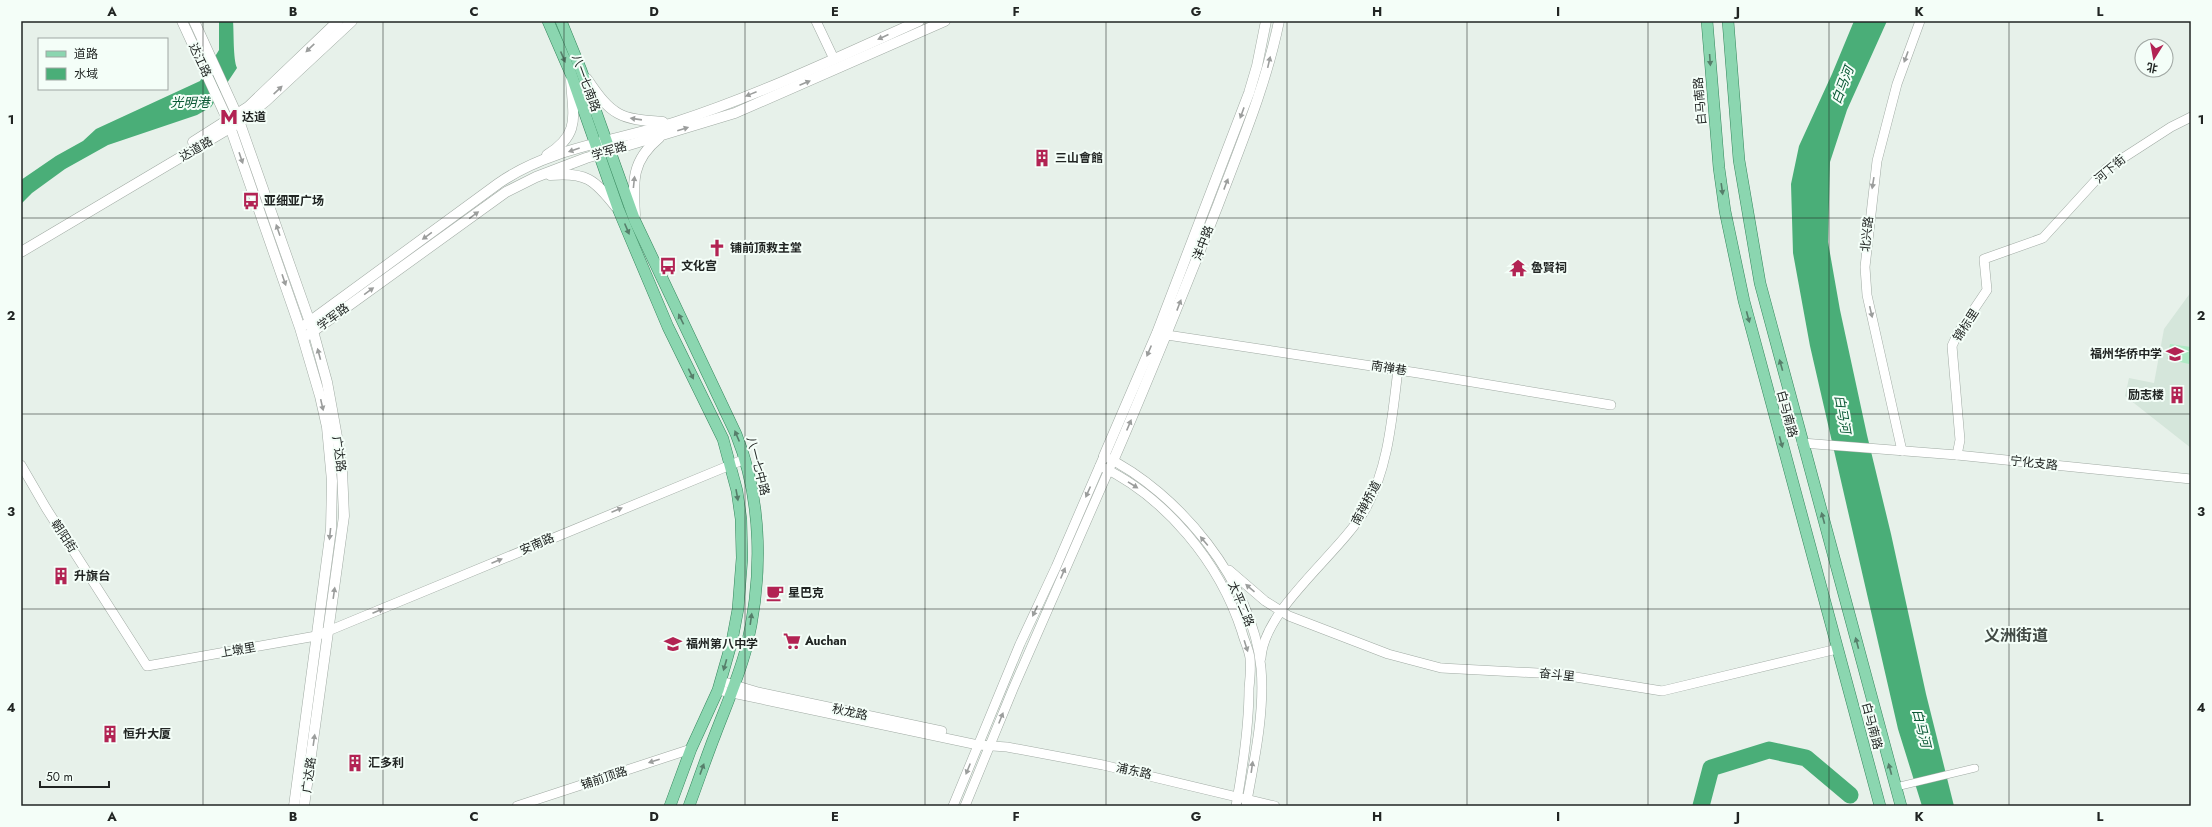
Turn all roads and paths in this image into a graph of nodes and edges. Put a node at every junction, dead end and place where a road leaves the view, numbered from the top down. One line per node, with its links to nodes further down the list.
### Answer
1 (182, 21): 20 (main road, 达江路)
2 (194, 21): 18 (main road, 达江路)
3 (338, 21): 18 (main road, one-way to 18)
4 (352, 21): 18 (main road, 达道路, one-way to 4)
5 (548, 21): 16 (main road, 八一七南路, one-way to 16)
6 (561, 21): 16 (main road, 八一七南路)
7 (816, 21): 15 (street)
8 (919, 21): 15 (main road, 学军路, one-way to 15)
9 (945, 21): 21 (main road, 学军路, one-way to 9)
10 (1266, 21): 43 (main road, 洋中路, one-way to 43)
11 (1279, 21): 35 (main road, 洋中路, one-way to 11)
12 (1707, 21): 51 (main road, 白马南路, one-way to 51)
13 (1728, 21): 39 (main road, one-way to 13)
14 (1920, 21): 40 (street, 北兴路, one-way to 40)
15 (834, 59): 19 (main road, 学军路, one-way to 19)
16 (576, 72): 19 (main road, one-way to 16); 22 (main road, 八一七南路); 23 (main road, 八一七南路); 25 (main road)
17 (2191, 117): 29 (street, 河下街)
18 (238, 118): 20 (main road, 达道路); 32 (main road, 广达路, one-way to 18)
19 (675, 122): 23 (main road, 学军路)
20 (229, 125): 30 (main road, 达道路); 31 (main road, 达道路); 33 (main road, 广达路, one-way to 33)
21 (662, 136): 23 (main road, 学军路); 28 (main road, one-way to 21)
22 (594, 143): 23 (main road, 学军路); 24 (main road, 八一七南路); 25 (main road, 学军路, one-way to 25)
23 (607, 145): 24 (main road, 学军路); 28 (main road, 八一七中路)
24 (597, 154): 26 (main road, 学军路); 27 (main road)
25 (532, 165): 32 (main road, 学军路, one-way to 32)
26 (536, 176): 27 (main road); 34 (main road, 学军路, one-way to 26)
27 (619, 211): 44 (main road, one-way to 44)
28 (635, 221): 42 (main road, 八一七中路, one-way to 28)
29 (2043, 238): 41 (street, 锦标里)
30 (21, 244)
31 (21, 252)
32 (310, 321): 33 (main road, 学军路); 34 (main road, 广达路)
33 (300, 328): 36 (main road, 广达路)
34 (313, 331): 36 (main road, 学军路); 49 (main road, 广达路, one-way to 34)
35 (1167, 335): 37 (street, 南禅巷); 43 (main road, 洋中路, one-way to 35)
36 (304, 339): 50 (main road, 广达路, one-way to 50)
37 (1398, 370): 38 (street, 南禅巷); 48 (street, 南禅桥道)
38 (1611, 405)
39 (1802, 443): 40 (street, 宁化支路); 60 (main road, one-way to 39)
40 (1902, 451): 41 (street, 宁化支路)
41 (1957, 455): 46 (street, 宁化支路)
42 (745, 459): 44 (street, 安南路); 55 (main road, 八一七中路, one-way to 42)
43 (1106, 463): 47 (street, 太平二路, one-way to 43); 56 (street, one-way to 56); 57 (street, one-way to 43); 61 (street, 太平二路, one-way to 61)
44 (731, 464): 49 (street, 安南路, one-way to 44); 54 (main road, one-way to 54)
45 (21, 465): 52 (street, 朝阳街)
46 (2191, 479)
47 (1220, 562): 48 (street, 奋斗里, one-way to 47); 53 (street, 太平二路)
48 (1281, 612): 51 (street, 奋斗里); 53 (street, 南禅桥道)
49 (329, 631): 50 (street, 上墩里); 64 (main road, 广达路, one-way to 49)
50 (316, 636): 52 (street, 上墩里); 63 (main road, 广达路)
51 (1837, 649): 71 (main road, 白马南路)
52 (147, 666)
53 (1261, 666): 62 (street, 太平二路, one-way to 53)
54 (719, 686): 55 (street, 秋龙路); 58 (main road)
55 (733, 690): 56 (street, 秋龙路); 67 (main road, 八一七中路, one-way to 55)
56 (979, 743): 57 (street, 秋龙路); 68 (street, one-way to 68)
57 (991, 744): 61 (street, 浦东路); 69 (street)
58 (691, 749): 65 (street, 铺前顶路, one-way to 65); 66 (main road)
59 (1975, 768): 60 (street)
60 (1896, 788): 72 (main road)
61 (1237, 802): 62 (street, 浦东路)
62 (1247, 803): 70 (street, 浦东路)
63 (294, 806)
64 (304, 806)
65 (517, 806)
66 (670, 806)
67 (689, 806)
68 (953, 806)
69 (965, 806)
70 (1275, 806)
71 (1880, 806)
72 (1901, 806)

